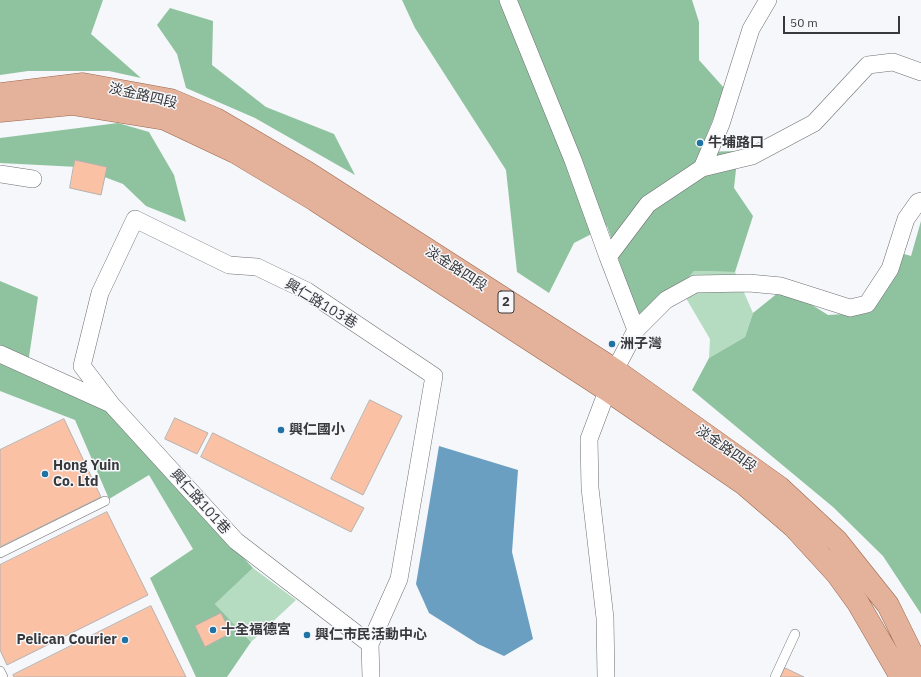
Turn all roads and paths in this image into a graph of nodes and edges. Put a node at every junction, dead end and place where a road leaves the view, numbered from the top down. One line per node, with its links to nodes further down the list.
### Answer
1 (508, 0): 10 (street)
2 (768, 0): 6 (street)
3 (921, 72): 6 (street)
4 (0, 94): 13 (main road, 淡金路四段 / 2)
5 (0, 111): 14 (main road, 淡金路四段 / 2)
6 (702, 168): 10 (street)
7 (0, 174): 8 (street)
8 (33, 179)
9 (921, 201): 11 (street)
10 (608, 257): 11 (street)
11 (636, 330): 13 (street)
12 (0, 354): 15 (street, 興仁路101巷)
13 (615, 370): 14 (street); 21 (main road, 淡金路四段 / 2)
14 (607, 390): 24 (street); 26 (main road, 淡金路四段 / 2)
15 (111, 404): 19 (street, 興仁路101巷); 19 (street, 興仁路103巷)
16 (105, 501): 17 (lane)
17 (0, 553)
18 (795, 634): 25 (lane)
19 (370, 644): 23 (street)
20 (0, 671): 22 (lane)
21 (921, 672)
22 (3, 677)
23 (371, 677)
24 (606, 677)
25 (775, 677)
26 (901, 677)

